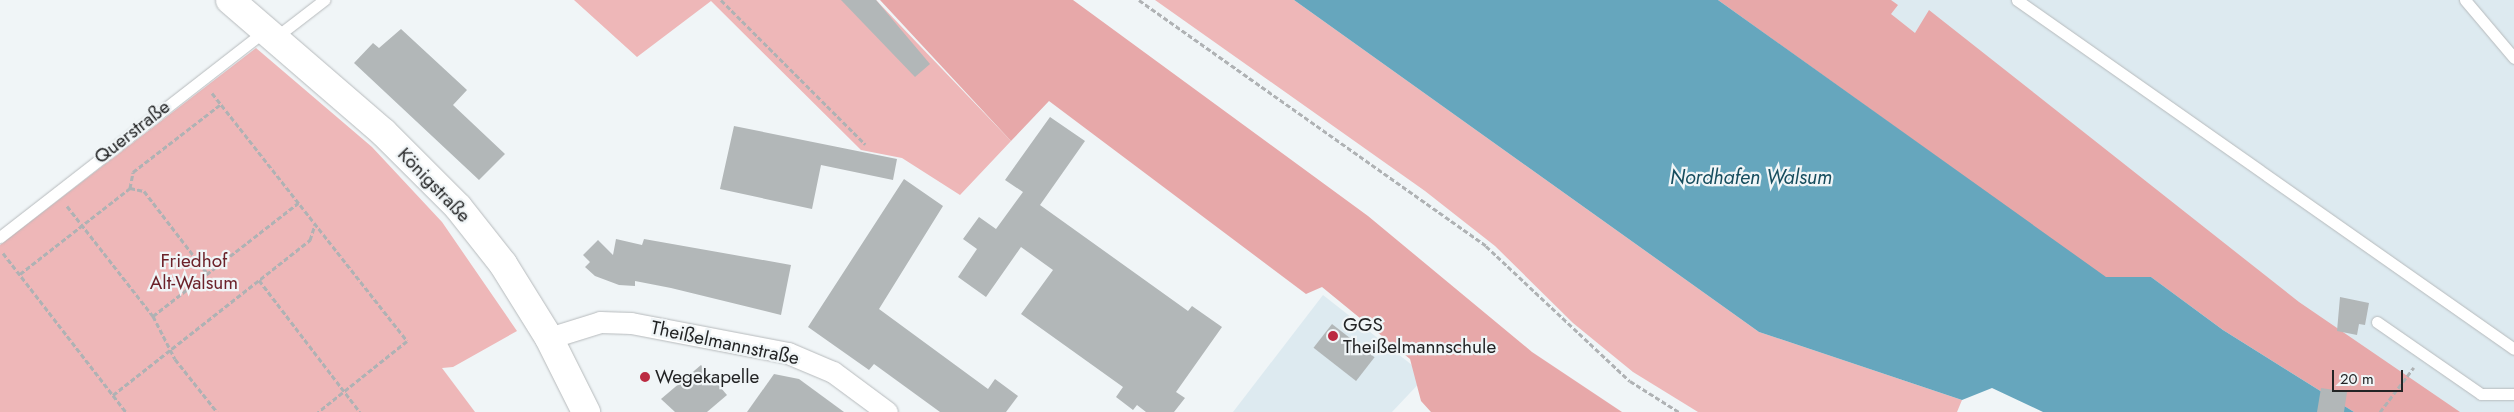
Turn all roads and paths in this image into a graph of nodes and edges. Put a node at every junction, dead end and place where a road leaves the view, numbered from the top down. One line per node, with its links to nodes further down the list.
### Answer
1 (230, 0): 7 (street, Königstraße)
2 (324, 0): 7 (lane, Querstraße)
3 (721, 0): 11 (path)
4 (1139, 0): 37 (path)
5 (2017, 0): 25 (lane)
6 (2465, 0): 8 (lane)
7 (272, 33): 9 (lane, Querstraße); 24 (street, Königstraße)
8 (2514, 58)
9 (200, 78): 10 (path); 13 (lane, Querstraße)
10 (221, 104): 12 (path); 14 (path)
11 (865, 144)
12 (130, 188): 15 (path); 19 (path)
13 (56, 192): 15 (path); 17 (lane, Querstraße)
14 (298, 203): 16 (path); 19 (path)
15 (82, 225): 20 (path); 22 (path)
16 (316, 225): 21 (path); 28 (path)
17 (0, 237)
18 (0, 248): 20 (path)
19 (207, 273): 22 (path)
20 (20, 274): 30 (path)
21 (259, 280): 26 (path); 28 (path)
22 (153, 316): 26 (path)
23 (2378, 322): 29 (lane)
24 (549, 338): 35 (street, Königstraße); 36 (street, Theißelmannstraße)
25 (2514, 349)
26 (172, 350): 30 (path); 32 (path)
27 (2403, 381): 38 (path)
28 (344, 391): 33 (path); 34 (path)
29 (2514, 394)
30 (113, 395): 31 (path)
31 (126, 412)
32 (217, 412)
33 (318, 412)
34 (360, 412)
35 (586, 412)
36 (887, 412)
37 (1680, 412)
38 (2380, 412)

